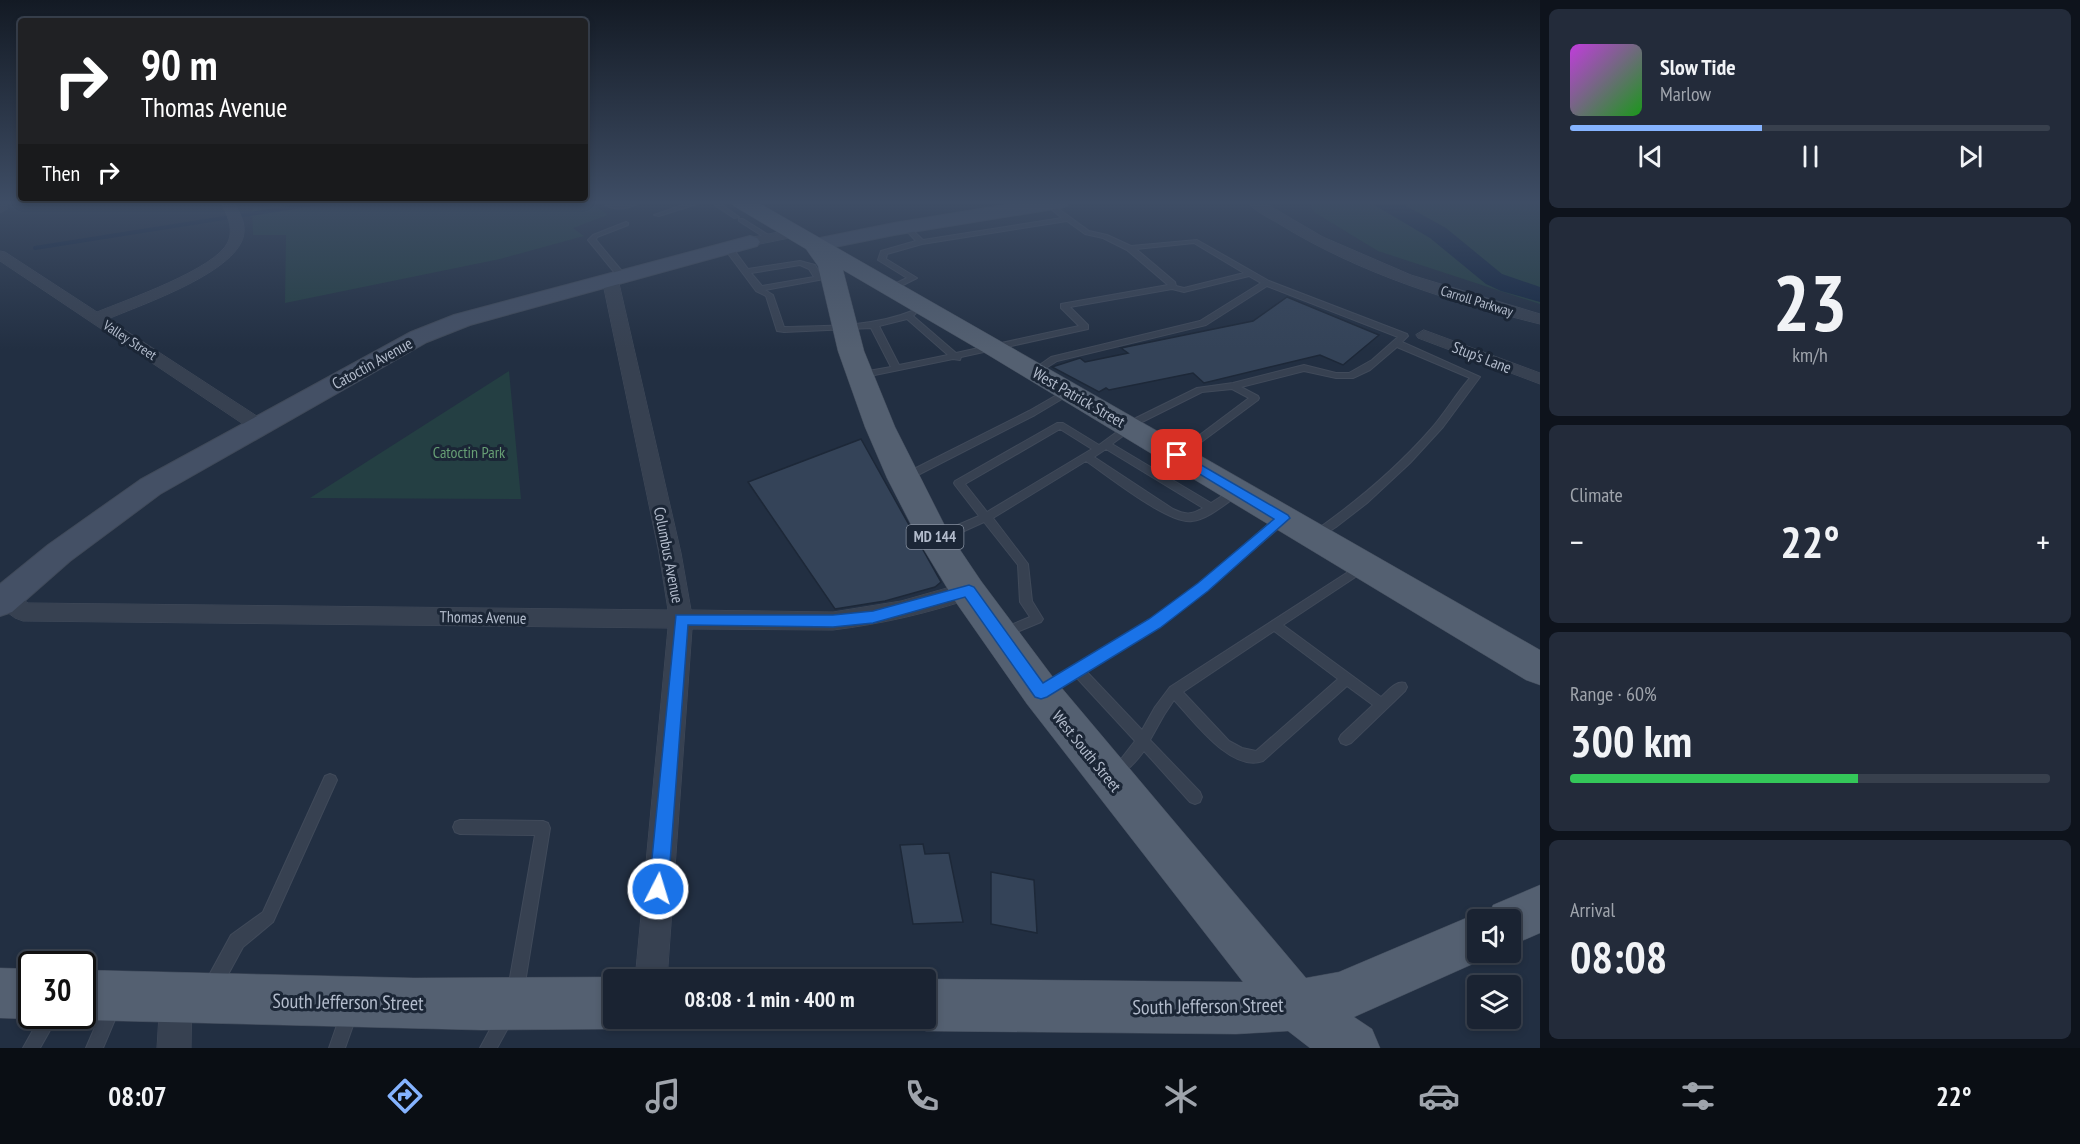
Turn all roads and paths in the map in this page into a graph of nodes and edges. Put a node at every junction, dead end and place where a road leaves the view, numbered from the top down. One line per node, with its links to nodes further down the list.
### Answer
1 (229, 251): 22 (street)
2 (599, 251): 16 (lane)
3 (681, 251): 16 (street, Catoctin Avenue)
4 (745, 251): 13 (lane)
5 (816, 251): 17 (main road, West South Street / MD 144)
6 (824, 251): 21 (main road, West Patrick Street / MD 144)
7 (891, 251): 21 (lane)
8 (1133, 251): 19 (lane)
9 (1211, 251): 15 (lane)
10 (1343, 251): 23 (street, Carroll Parkway)
11 (0, 255): 12 (street, Valley Street)
12 (17, 267): 14 (street); 22 (street, Valley Street)
13 (746, 272): 17 (lane); 20 (lane)
14 (0, 274)
15 (1249, 274): 18 (lane); 19 (lane)
16 (616, 277): 35 (street, Catoctin Avenue); 49 (street, Columbus Avenue)
17 (825, 277): 20 (lane); 24 (main road, West South Street / MD 144)
18 (1266, 283): 26 (lane); 30 (lane)
19 (1172, 287): 27 (lane)
20 (759, 289): 24 (lane)
21 (906, 301): 24 (main road); 27 (main road, West Patrick Street / MD 144); 28 (lane)
22 (97, 318): 35 (street, Valley Street)
23 (1540, 320)
24 (854, 325): 29 (lane); 31 (main road, West South Street / MD 144)
25 (1424, 336): 32 (street, Stup's Lane)
26 (1396, 343): 33 (lane); 44 (lane)
27 (994, 347): 28 (lane); 30 (main road, West Patrick Street / MD 144)
28 (957, 358): 29 (lane)
29 (896, 368): 31 (lane)
30 (1035, 371): 34 (main road, West Patrick Street / MD 144)
31 (860, 375): 39 (main road, West South Street / MD 144)
32 (1540, 380)
33 (1233, 387): 36 (lane); 37 (lane)
34 (1069, 391): 36 (main road, West Patrick Street / MD 144); 39 (lane)
35 (260, 426): 48 (street, Catoctin Avenue)
36 (1111, 440): 37 (main road, West Patrick Street / MD 144); 38 (lane); 41 (lane); 42 (lane)
37 (1177, 455): 40 (main road, West Patrick Street / MD 144)
38 (1086, 456): 41 (lane); 42 (lane)
39 (903, 478): 45 (main road, West South Street / MD 144)
40 (1237, 491): 41 (lane); 43 (main road, West Patrick Street / MD 144)
41 (1211, 508)
42 (985, 518): 45 (lane); 51 (lane)
43 (1283, 518): 44 (main road, West Patrick Street / MD 144); 53 (lane)
44 (1316, 536): 46 (main road, West Patrick Street / MD 144)
45 (935, 539): 47 (main road, West South Street / MD 144)
46 (1364, 566): 50 (lane); 52 (main road, West Patrick Street / MD 144)
47 (969, 591): 49 (street, Thomas Avenue); 51 (main road, West South Street / MD 144)
48 (2, 599): 49 (street, Thomas Avenue)
49 (681, 619): 68 (street, Columbus Avenue)
50 (1275, 625): 54 (lane); 56 (lane)
51 (999, 634): 57 (main road, West South Street / MD 144)
52 (1540, 669)
53 (1077, 670): 57 (lane); 60 (lane)
54 (1347, 679): 56 (lane); 58 (lane)
55 (1401, 687): 58 (lane)
56 (1174, 691): 60 (lane)
57 (1041, 692): 61 (main road, West South Street / MD 144)
58 (1382, 705): 59 (lane)
59 (1346, 739)
60 (1144, 742): 61 (lane); 63 (lane)
61 (1107, 776): 76 (main road, West South Street / MD 144)
62 (330, 780): 72 (lane)
63 (1195, 797)
64 (460, 827): 74 (lane)
65 (1540, 909): 66 (main road)
66 (1521, 917)
67 (1467, 942): 76 (main road, South Jefferson Street)
68 (652, 969)
69 (0, 993): 70 (main road)
70 (18, 994)
71 (100, 996): 72 (main road, South Jefferson Street); 80 (lane)
72 (191, 998): 77 (main road, South Jefferson Street); 81 (street)
73 (603, 1003): 74 (main road, South Jefferson Street)
74 (514, 1005): 77 (main road, South Jefferson Street); 82 (lane)
75 (936, 1005): 76 (main road, South Jefferson Street)
76 (1296, 1005): 83 (main road, West South Street / MD 144)
77 (345, 1025)
78 (42, 1029): 79 (lane)
79 (31, 1048)
80 (94, 1048)
81 (174, 1048)
82 (488, 1048)
83 (1353, 1048)

